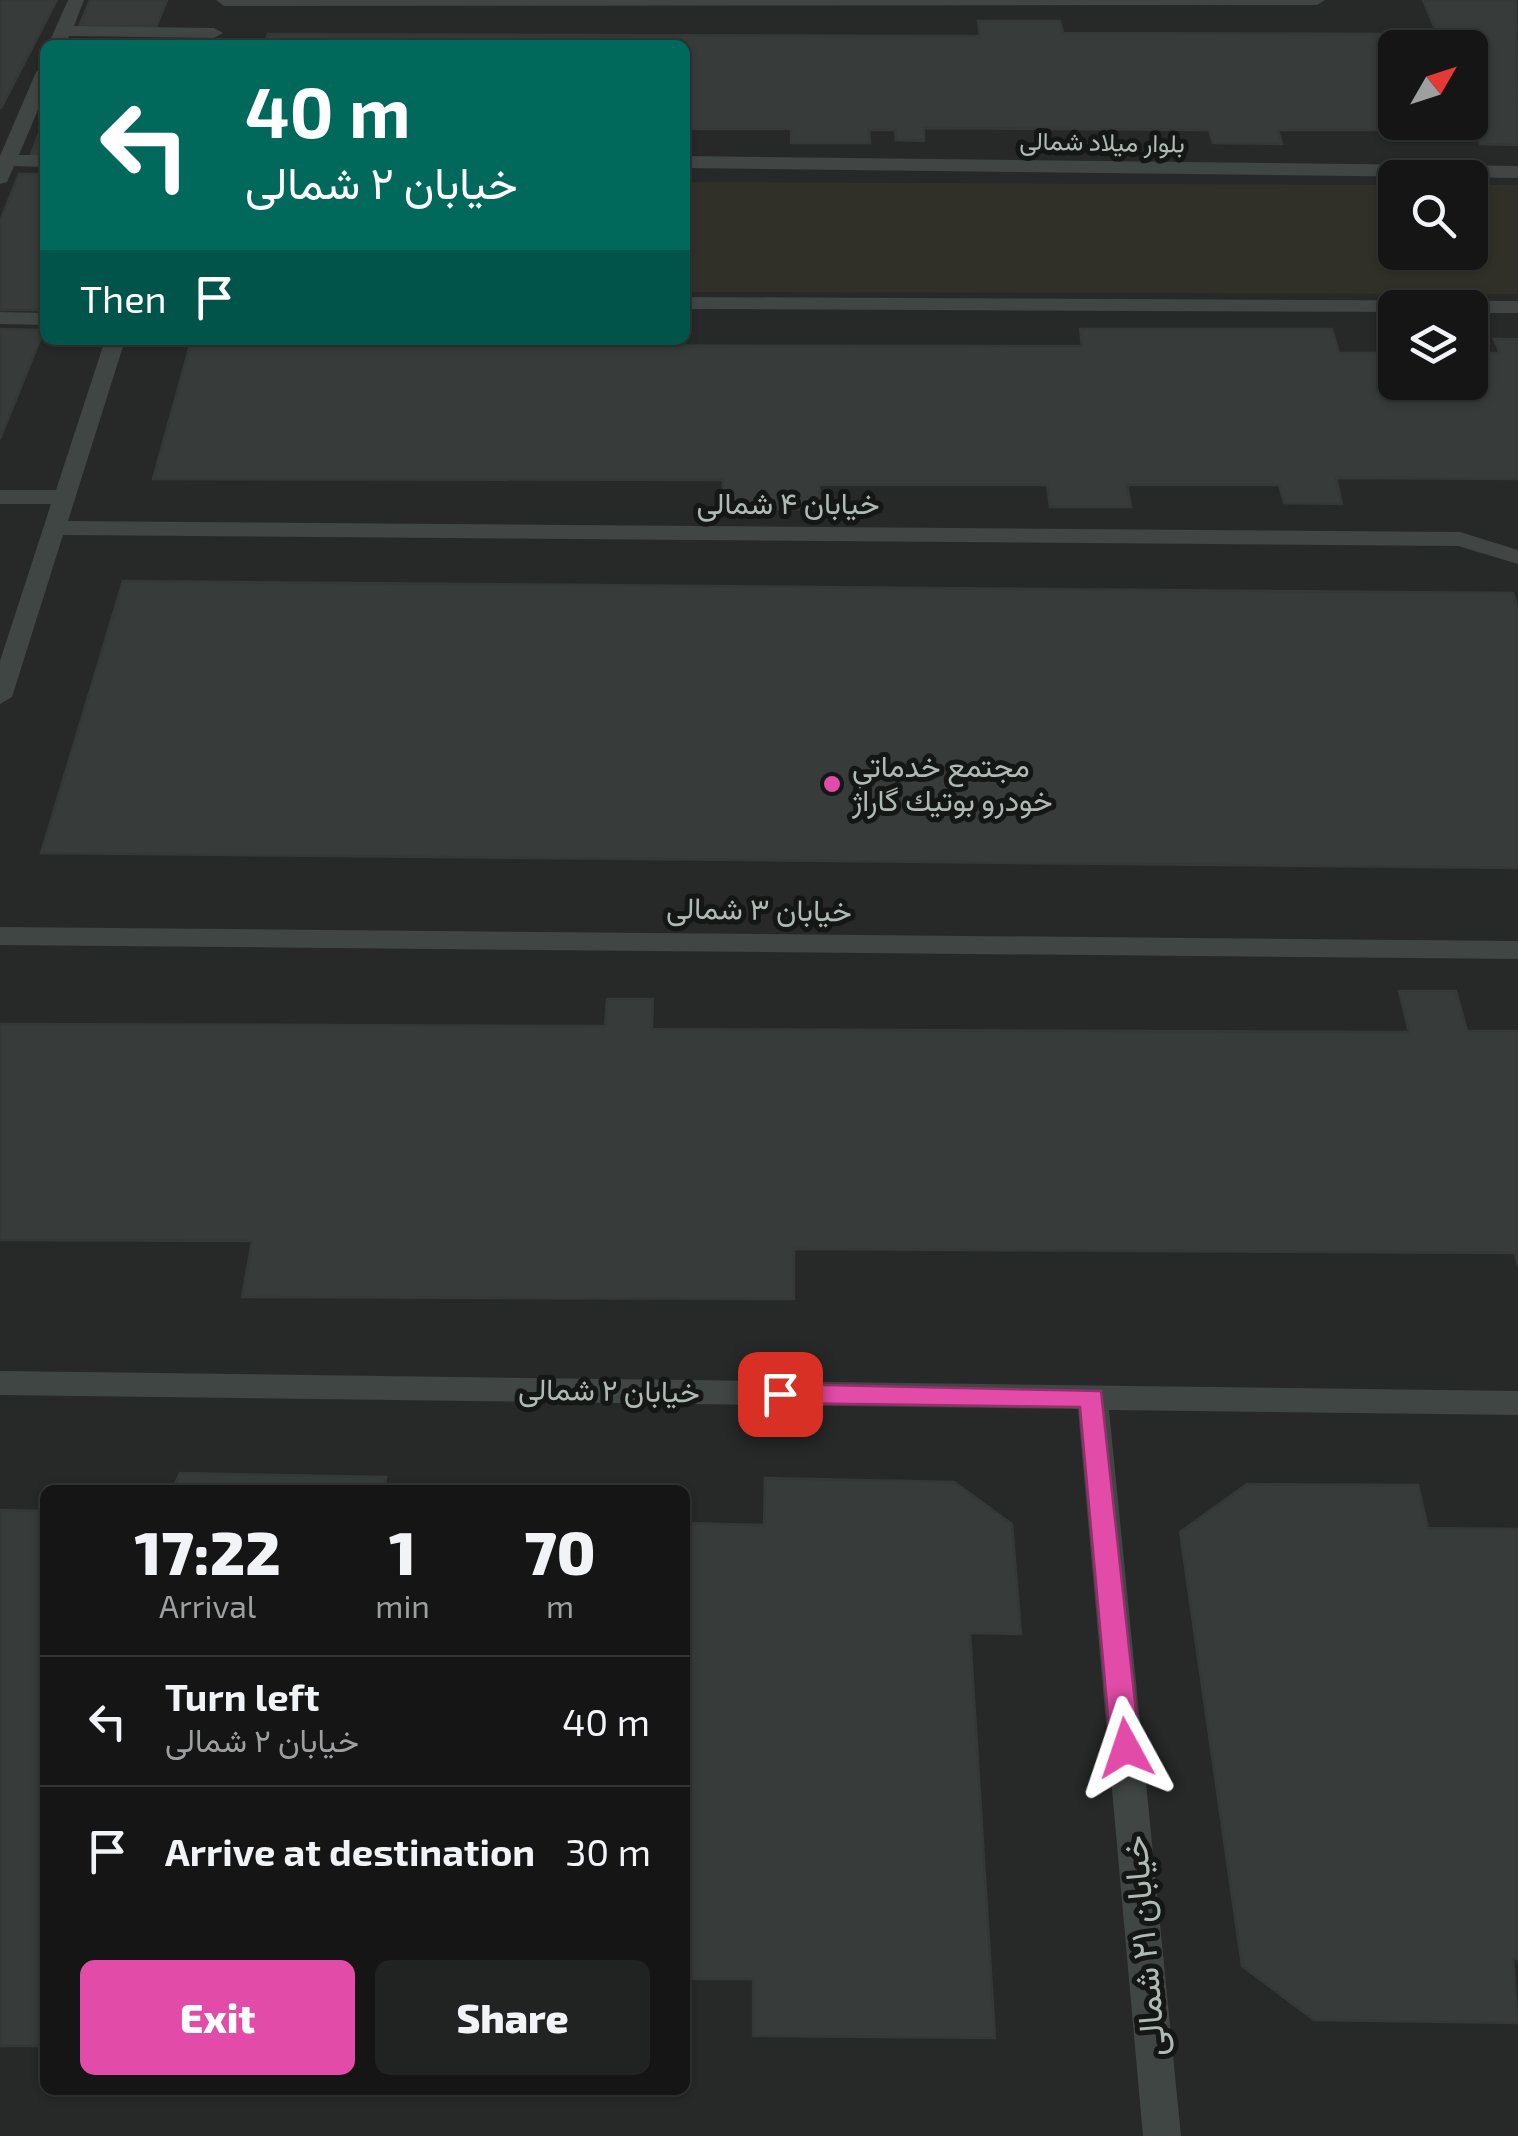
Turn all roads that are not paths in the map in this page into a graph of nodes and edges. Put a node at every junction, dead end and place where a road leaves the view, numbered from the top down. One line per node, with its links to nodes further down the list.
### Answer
1 (76, 0): 4 (lane)
2 (224, 0): 3 (lane); 5 (lane)
3 (1317, 0)
4 (59, 38): 5 (lane)
5 (212, 39)
6 (40, 83): 8 (lane)
7 (0, 114): 8 (lane)
8 (26, 115): 11 (lane)
9 (40, 162): 11 (lane)
10 (690, 162): 12 (lane, بلوار میلاد شمالی)
11 (4, 169)
12 (1518, 172)
13 (690, 304): 14 (lane)
14 (1518, 308)
15 (0, 318): 16 (lane)
16 (40, 319)
17 (113, 345): 19 (lane)
18 (0, 497): 19 (lane)
19 (64, 497): 20 (lane)
20 (54, 528): 21 (lane, خیابان ۴ شمالی); 22 (lane)
21 (1518, 557)
22 (0, 698)
23 (0, 936): 24 (lane, خیابان ۳ شمالی)
24 (1518, 950)
25 (0, 1383): 26 (lane, خیابان ۲ شمالی)
26 (1092, 1398): 27 (lane, خیابان ۲ شمالی); 28 (lane, خیابان ۲۱ شمالی)
27 (1518, 1404)
28 (1162, 2136)

